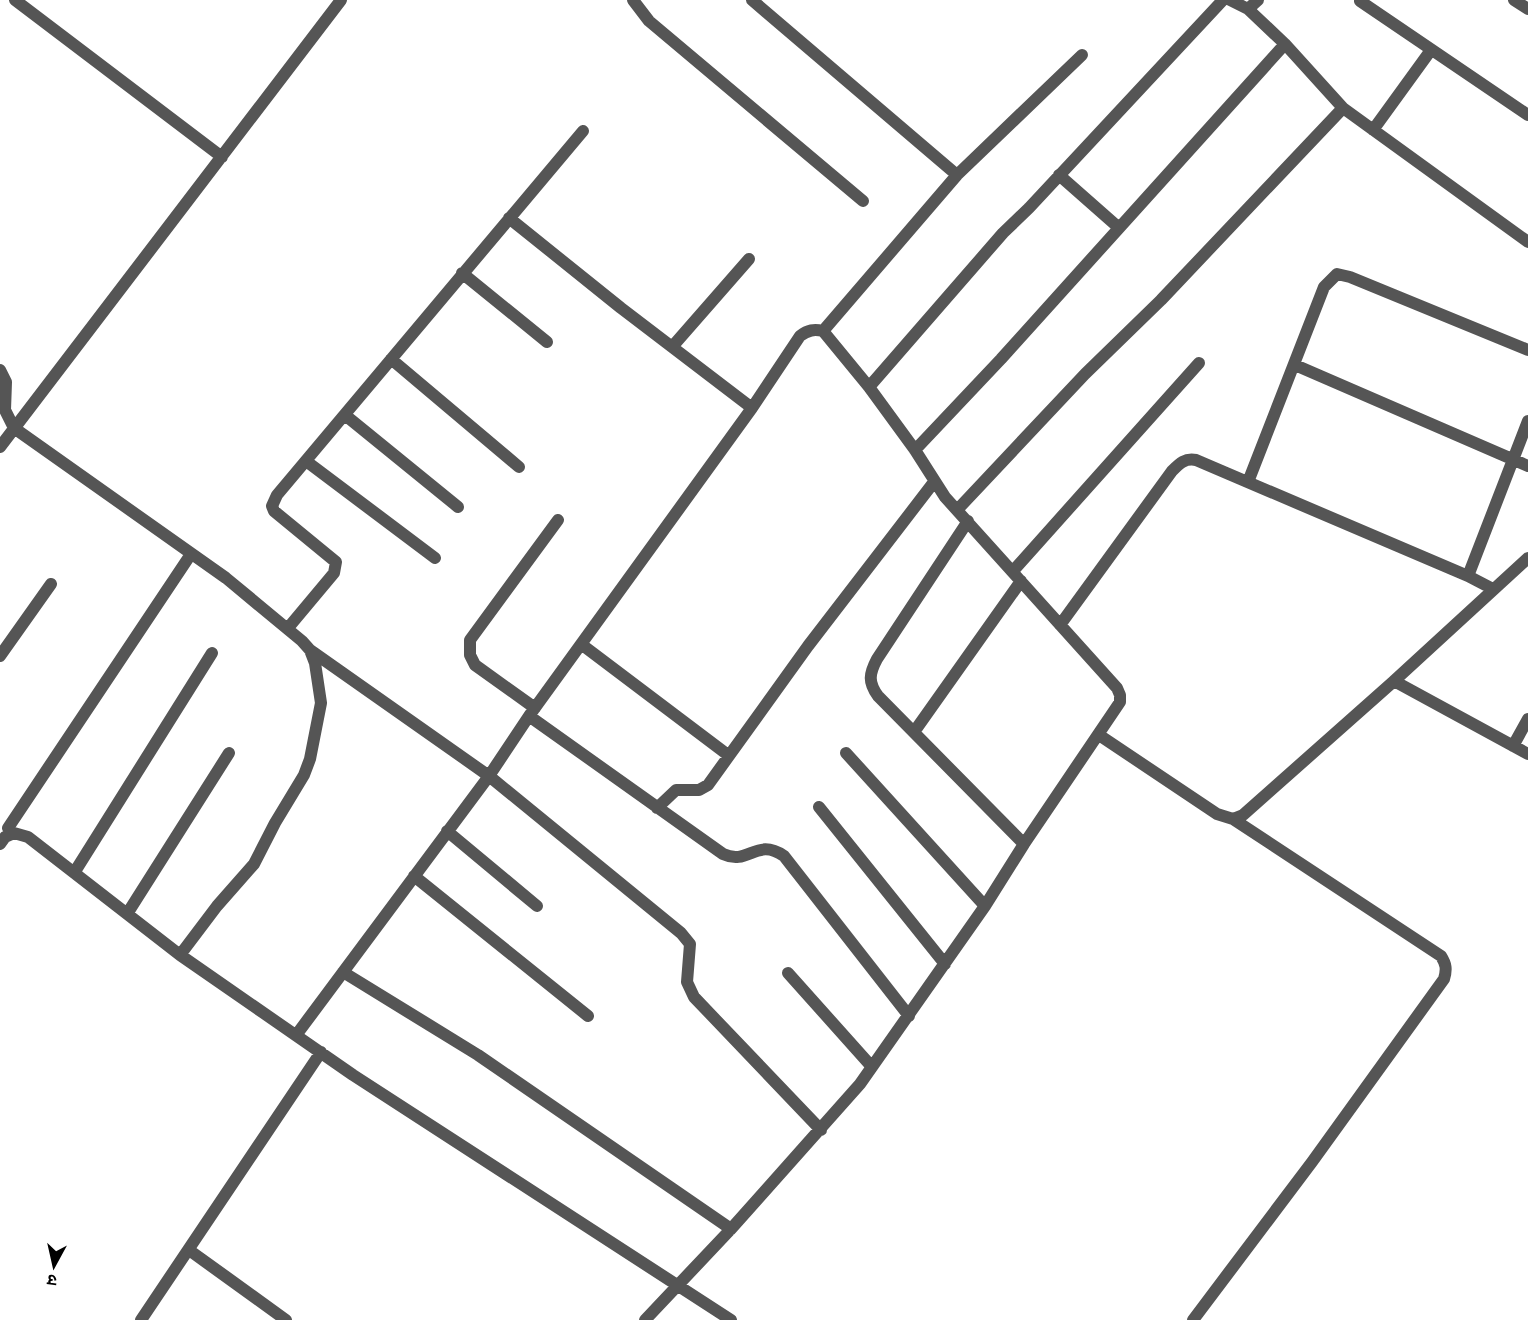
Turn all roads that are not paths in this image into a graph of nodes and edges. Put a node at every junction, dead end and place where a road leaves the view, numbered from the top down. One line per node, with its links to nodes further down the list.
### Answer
1 (15, 0): 19 (street)
2 (341, 0): 19 (street)
3 (633, 0): 22 (street)
4 (752, 0): 20 (street)
5 (1223, 0): 21 (street)
6 (1230, 0): 10 (street)
7 (1258, 0): 10 (street)
8 (1514, 0): 11 (street)
9 (1360, 1): 13 (street)
10 (1248, 9): 12 (street)
11 (1528, 9)
12 (1285, 44): 15 (street); 24 (street)
13 (1431, 50): 16 (street); 17 (street)
14 (1082, 56): 20 (street)
15 (1343, 108): 17 (street); 50 (street)
16 (1528, 115)
17 (1373, 130): 25 (street)
18 (583, 131): 23 (street)
19 (222, 157): 40 (street)
20 (957, 175): 28 (street)
21 (1059, 175): 24 (street); 36 (street)
22 (863, 201)
23 (509, 218): 27 (street); 30 (street)
24 (1118, 227): 42 (street)
25 (1528, 242)
26 (750, 259): 30 (street)
27 (462, 273): 29 (street); 32 (street)
28 (823, 331): 36 (street); 37 (street)
29 (547, 342)
30 (672, 347): 37 (street)
31 (1528, 350): 34 (street)
32 (391, 359): 38 (street); 46 (street)
33 (1199, 363): 56 (street)
34 (1295, 365): 43 (street); 48 (street)
35 (0, 370): 40 (street)
36 (869, 387): 42 (street)
37 (752, 408): 62 (street)
38 (345, 415): 44 (street); 49 (street)
39 (1528, 421): 43 (street)
40 (14, 428): 41 (street); 53 (street)
41 (0, 447)
42 (915, 450): 47 (street)
43 (1512, 460): 45 (street); 57 (street)
44 (306, 461): 54 (street); 61 (street)
45 (1528, 466)
46 (519, 467)
47 (934, 482): 50 (street); 75 (street)
48 (1248, 482): 57 (street); 60 (street)
49 (458, 507)
50 (957, 510): 52 (street)
51 (558, 520): 67 (street)
52 (968, 521): 56 (street); 69 (street)
53 (191, 554): 61 (street); 80 (street)
54 (435, 558)
55 (1528, 558): 59 (street)
56 (1017, 576): 60 (street); 69 (street)
57 (1468, 576): 59 (street)
58 (51, 584): 65 (street)
59 (1493, 589): 66 (street)
60 (1060, 625): 70 (street)
61 (288, 628): 63 (street)
62 (581, 644): 67 (street); 75 (street)
63 (310, 650): 76 (street); 89 (street)
64 (212, 653): 84 (street)
65 (0, 656)
66 (1394, 681): 71 (street); 79 (street)
67 (532, 712): 76 (street); 78 (street)
68 (1528, 719): 71 (street)
69 (914, 732): 83 (street)
70 (1099, 735): 79 (street); 83 (street)
71 (1513, 746): 74 (street)
72 (229, 753): 88 (street)
73 (846, 753): 87 (street)
74 (1528, 754)
75 (728, 755): 78 (street)
76 (489, 776): 81 (street); 98 (street)
77 (819, 807): 90 (street)
78 (657, 808): 94 (street)
79 (1233, 819): 106 (street)
80 (7, 827): 82 (street); 84 (street)
81 (447, 831): 85 (street); 86 (street)
82 (0, 844)
83 (1023, 844): 87 (street)
84 (74, 873): 88 (street)
85 (414, 876): 91 (street); 93 (street)
86 (537, 906)
87 (985, 906): 90 (street)
88 (127, 915): 89 (street)
89 (180, 955): 95 (street)
90 (945, 964): 94 (street)
91 (343, 972): 95 (street); 99 (street)
92 (788, 974): 97 (street)
93 (588, 1016)
94 (909, 1016): 97 (street)
95 (297, 1034): 96 (street)
96 (321, 1052): 100 (street); 101 (street)
97 (872, 1067): 98 (street)
98 (821, 1130): 99 (street)
99 (731, 1229): 101 (street)
100 (189, 1250): 102 (street); 103 (street)
101 (678, 1287): 104 (street); 105 (street)
102 (145, 1319)
103 (286, 1320)
104 (645, 1320)
105 (731, 1320)
106 (1193, 1320)

